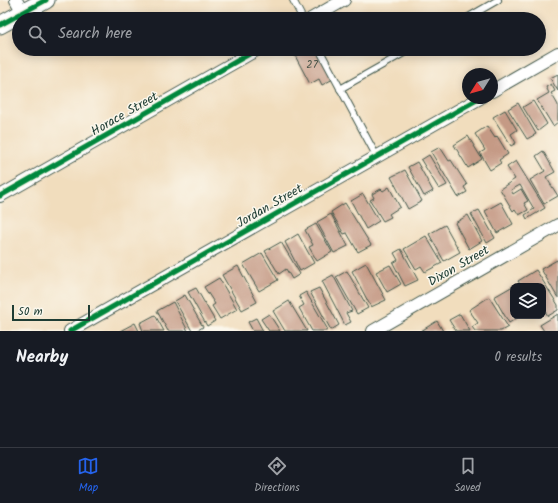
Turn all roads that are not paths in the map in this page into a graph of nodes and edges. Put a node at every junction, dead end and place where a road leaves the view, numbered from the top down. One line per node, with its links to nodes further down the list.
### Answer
1 (46, 0): 5 (main road)
2 (293, 0): 6 (lane)
3 (344, 0): 7 (street)
4 (498, 0): 8 (lane)
5 (19, 6)
6 (299, 12)
7 (323, 12)
8 (477, 12)
9 (12, 13): 10 (main road)
10 (0, 25)
11 (558, 54): 15 (street)
12 (246, 56): 19 (street, Horace Street)
13 (323, 56): 16 (lane)
14 (399, 56): 16 (lane)
15 (498, 88)
16 (340, 89): 18 (lane)
17 (469, 104): 18 (street, Jordan Street)
18 (376, 157): 21 (street, Jordan Street)
19 (0, 196)
20 (558, 225): 22 (street, Dixon Street)
21 (70, 331)
22 (373, 331)

